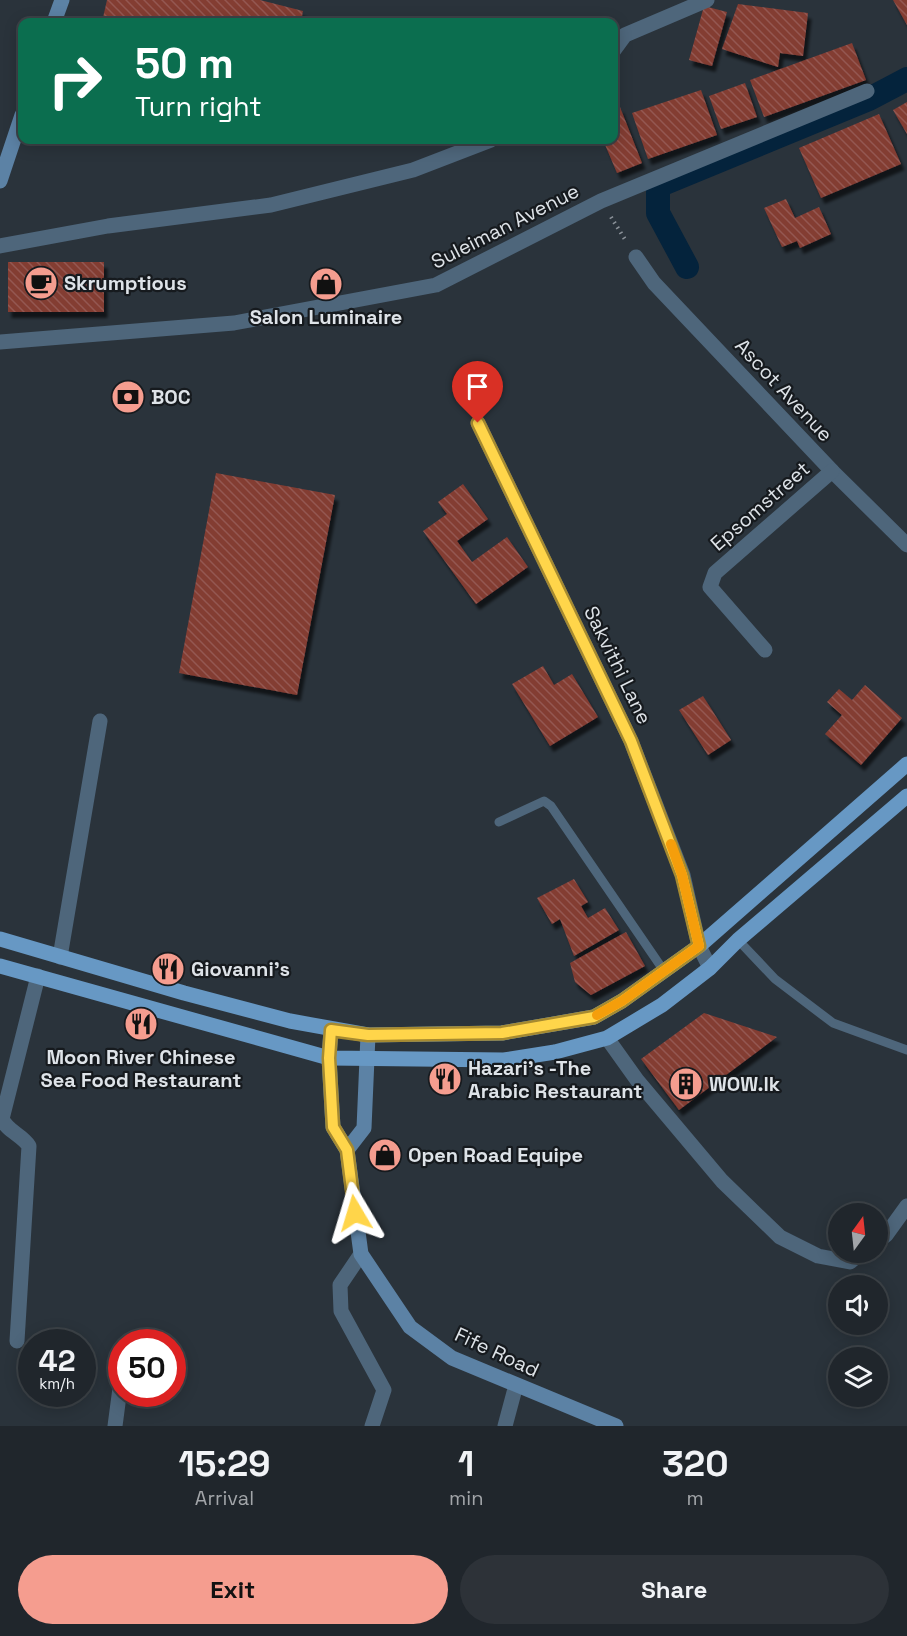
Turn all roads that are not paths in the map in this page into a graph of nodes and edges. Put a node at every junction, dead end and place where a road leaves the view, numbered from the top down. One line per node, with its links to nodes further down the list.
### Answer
1 (62, 0): 3 (main road)
2 (707, 0): 4 (street)
3 (55, 18)
4 (618, 45)
5 (867, 91): 11 (street, Suleiman Avenue)
6 (18, 127): 8 (main road)
7 (481, 144): 9 (street)
8 (0, 181)
9 (0, 246)
10 (636, 257): 13 (street, Ascot Avenue)
11 (0, 342)
12 (478, 423): 22 (street, Sakvithi Lane)
13 (832, 471): 14 (street, Ascot Avenue); 15 (street, Epsomstreet)
14 (907, 545)
15 (765, 650)
16 (100, 720): 23 (street)
17 (907, 764): 22 (main road)
18 (907, 796): 21 (main road)
19 (499, 822): 26 (lane)
20 (0, 939): 23 (main road)
21 (738, 940): 25 (main road); 31 (lane)
22 (699, 946): 25 (street, Sakvithi Lane); 26 (main road)
23 (60, 957): 28 (main road)
24 (0, 966): 27 (main road)
25 (710, 968): 30 (main road)
26 (664, 971): 29 (main road)
27 (38, 976): 32 (main road); 39 (street)
28 (331, 1030): 29 (main road); 32 (main road, Fife Road)
29 (368, 1035): 33 (main road)
30 (607, 1038): 33 (main road); 38 (street)
31 (907, 1050)
32 (329, 1058): 33 (main road); 34 (main road, Fife Road)
33 (369, 1060): 34 (main road)
34 (347, 1150): 37 (main road, Fife Road)
35 (907, 1206): 36 (street)
36 (888, 1232)
37 (361, 1254): 40 (main road, Fife Road); 43 (street)
38 (828, 1258)
39 (17, 1341)
40 (516, 1385): 44 (street); 45 (main road, Fife Road)
41 (118, 1407): 42 (street)
42 (115, 1426)
43 (372, 1426)
44 (505, 1426)
45 (616, 1426)

